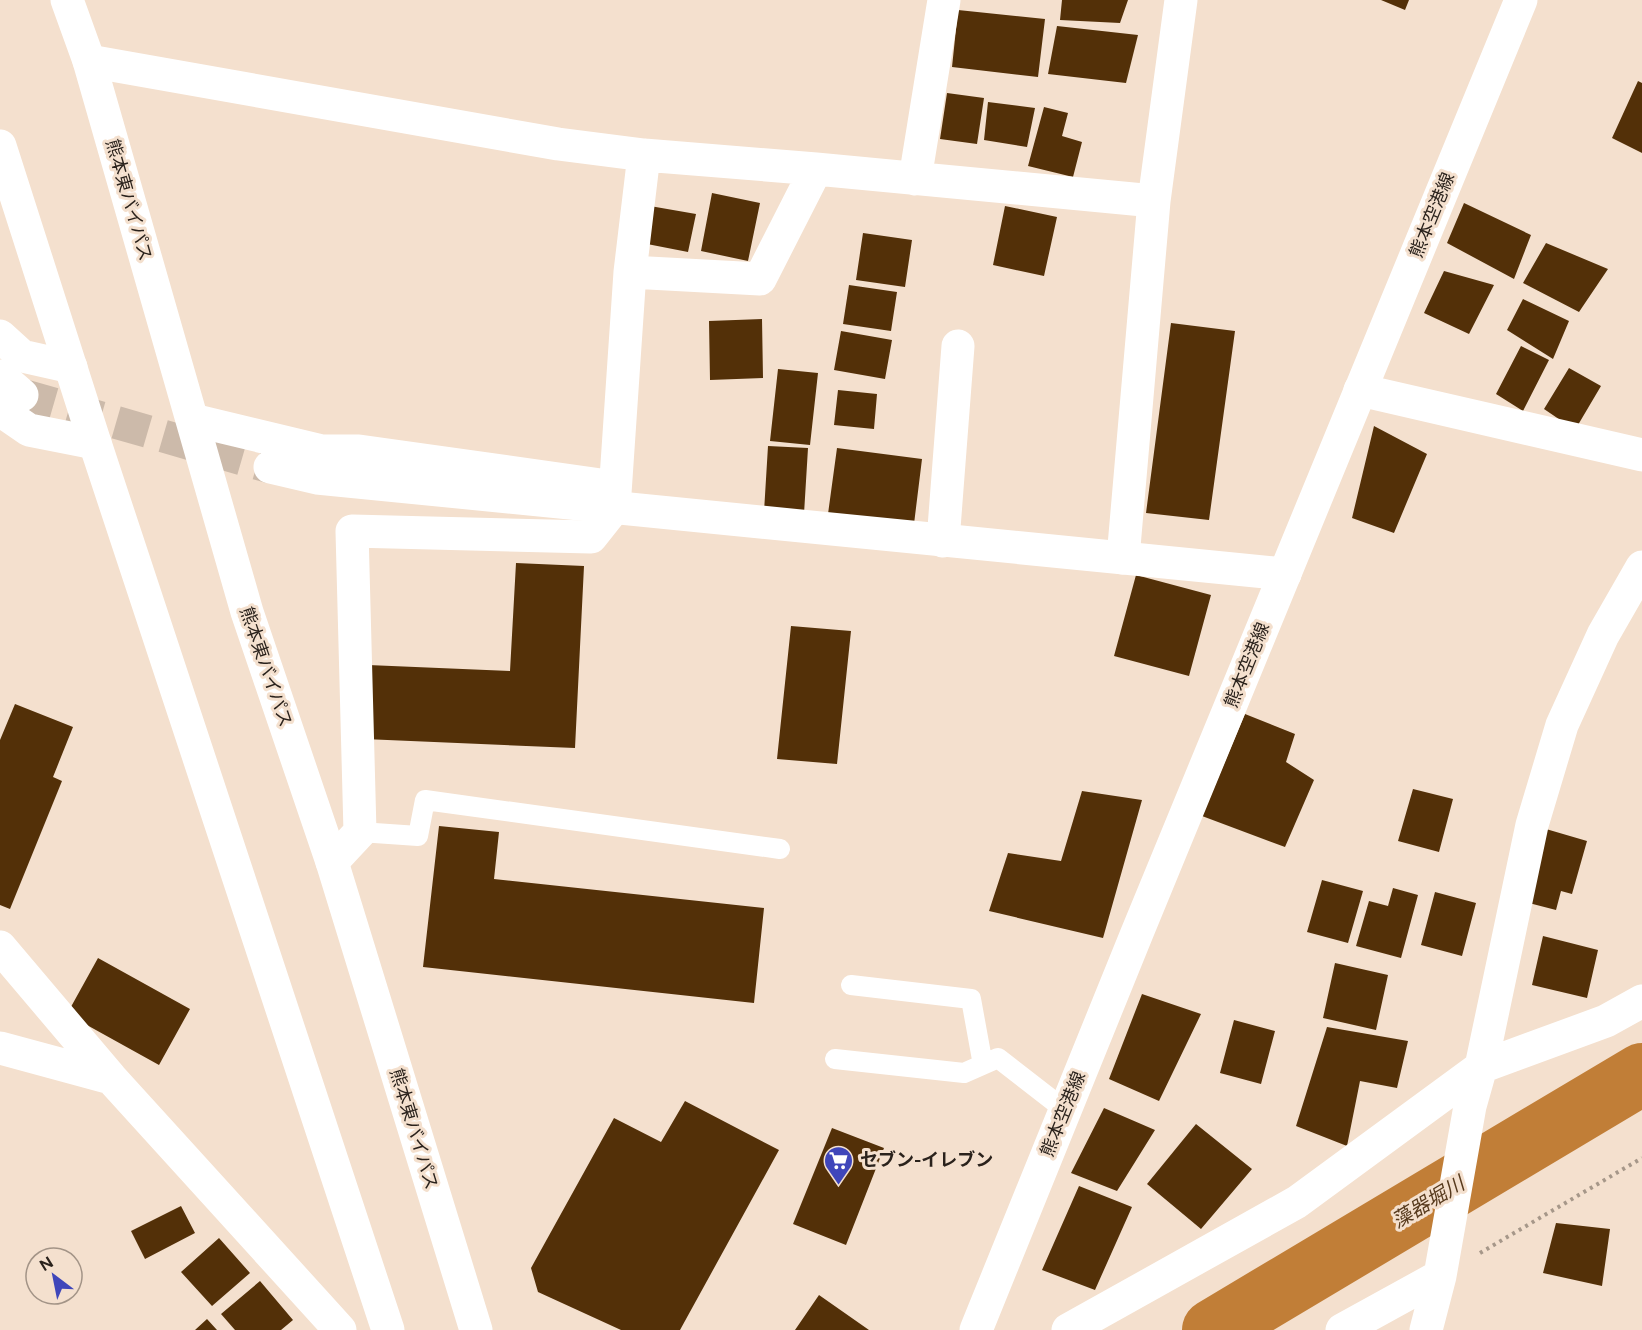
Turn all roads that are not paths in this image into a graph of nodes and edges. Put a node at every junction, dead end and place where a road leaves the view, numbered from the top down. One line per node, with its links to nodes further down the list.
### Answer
1 (67, 0): 5 (main road, 熊本東バイパス)
2 (944, 0): 9 (main road)
3 (1181, 0): 10 (main road)
4 (1521, 0): 15 (main road, 熊本空港線)
5 (89, 61): 7 (main road); 17 (main road, 熊本東バイパス)
6 (0, 146): 14 (main road)
7 (644, 155): 8 (main road); 11 (main road)
8 (816, 169): 9 (main road); 11 (main road)
9 (915, 179): 10 (main road)
10 (1154, 201): 23 (main road)
11 (630, 272): 21 (main road)
12 (0, 336): 14 (main road)
13 (957, 346): 22 (main road)
14 (71, 367): 18 (main road)
15 (1360, 390): 19 (main road); 25 (main road, 熊本空港線)
16 (7, 394): 18 (main road)
17 (193, 420): 21 (main road); 28 (main road, 熊本東バイパス)
18 (94, 443): 40 (main road)
19 (1642, 455)
20 (270, 467): 21 (main road)
21 (615, 498): 22 (main road); 26 (main road)
22 (943, 541): 23 (main road)
23 (1123, 558): 25 (main road)
24 (1642, 567): 35 (main road)
25 (1285, 574): 37 (main road, 熊本空港線)
26 (360, 832): 27 (lane); 28 (main road)
27 (780, 849)
28 (332, 862): 41 (main road, 熊本東バイパス)
29 (0, 947): 36 (main road)
30 (851, 985): 34 (lane)
31 (1642, 1000): 35 (main road)
32 (0, 1048): 36 (main road)
33 (835, 1059): 34 (lane)
34 (983, 1065): 37 (lane)
35 (1481, 1067): 38 (main road); 43 (main road)
36 (111, 1078): 39 (main road)
37 (1065, 1110): 42 (main road, 熊本空港線)
38 (1442, 1262): 44 (main road); 45 (main road)
39 (340, 1330)
40 (388, 1330)
41 (476, 1330)
42 (976, 1330)
43 (1068, 1330)
44 (1342, 1330)
45 (1426, 1330)

